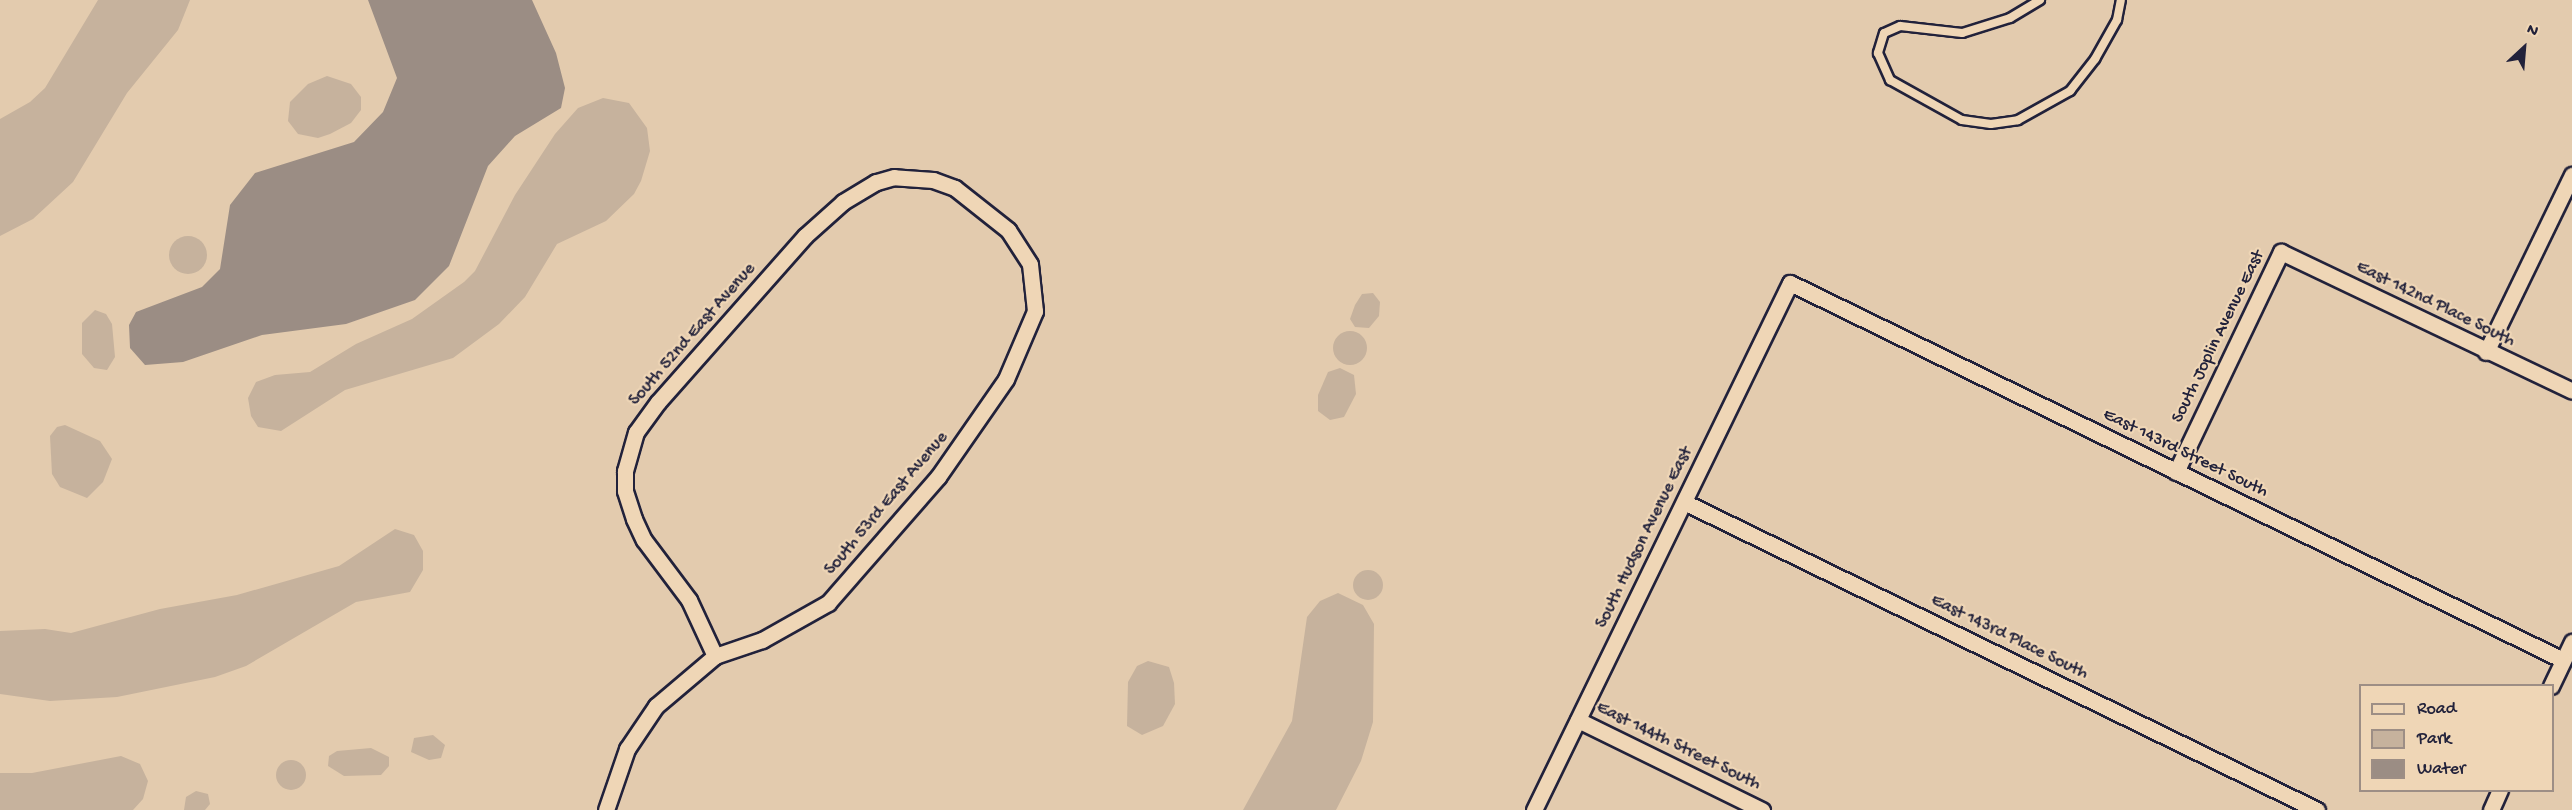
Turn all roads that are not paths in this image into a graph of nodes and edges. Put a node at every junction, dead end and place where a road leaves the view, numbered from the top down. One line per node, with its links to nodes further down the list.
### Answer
1 (2040, 0): 2 (lane)
2 (2121, 0)
3 (2572, 175): 7 (street)
4 (989, 212): 12 (street, South 53rd East Avenue); 12 (street, South 52nd East Avenue)
5 (2281, 252): 7 (street, East 142nd Place South); 9 (street, South Joplin Avenue East)
6 (1790, 283): 9 (street, East 143rd Street South); 10 (street, South Hudson Avenue East)
7 (2486, 352): 8 (street, East 142nd Place South)
8 (2572, 391)
9 (2176, 472): 13 (street, East 143rd Street South)
10 (1684, 502): 15 (street, South Hudson Avenue East); 20 (street, East 143rd Place South)
11 (2572, 642): 13 (street)
12 (715, 656): 17 (street, South 53rd East Avenue)
13 (2564, 660): 14 (street)
14 (2552, 684)
15 (1578, 720): 18 (street, South Hudson Avenue East); 19 (street, East 144th Street South)
16 (2499, 792): 21 (street)
17 (606, 810)
18 (1534, 810)
19 (1762, 810)
20 (2317, 810)
21 (2491, 810)

